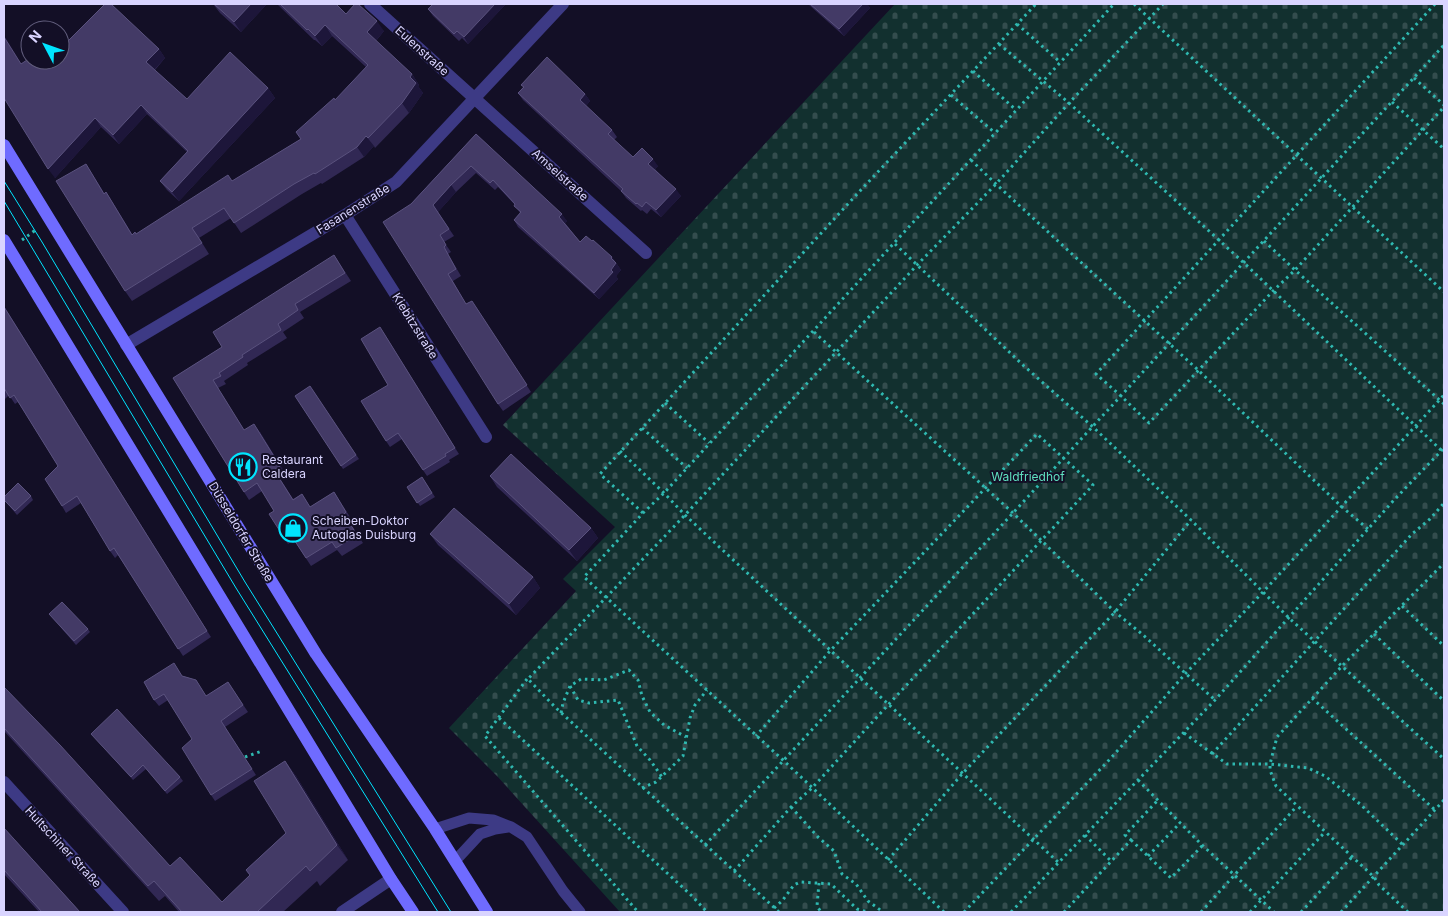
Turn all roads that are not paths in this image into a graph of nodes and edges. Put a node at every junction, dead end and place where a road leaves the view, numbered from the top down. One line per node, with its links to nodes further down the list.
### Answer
1 (370, 4): 3 (street, Eulenstraße)
2 (563, 4): 3 (street, Fasanenstraße)
3 (475, 98): 5 (street, Fasanenstraße); 7 (street, Amselstraße)
4 (4, 145): 8 (main road, Düsseldorfer Straße)
5 (345, 215): 8 (street, Fasanenstraße); 9 (street, Kiebitzstraße)
6 (4, 240): 14 (main road)
7 (646, 253)
8 (126, 345): 12 (main road, Düsseldorfer Straße)
9 (486, 437)
10 (4, 782): 15 (street, Hultschiner Straße)
11 (511, 827): 12 (lane); 13 (lane); 19 (lane)
12 (435, 830): 13 (main road, Düsseldorfer Straße)
13 (455, 861): 18 (main road, Düsseldorfer Straße)
14 (391, 879): 16 (street); 17 (main road)
15 (123, 912)
16 (342, 912)
17 (413, 912)
18 (487, 912)
19 (580, 912)

